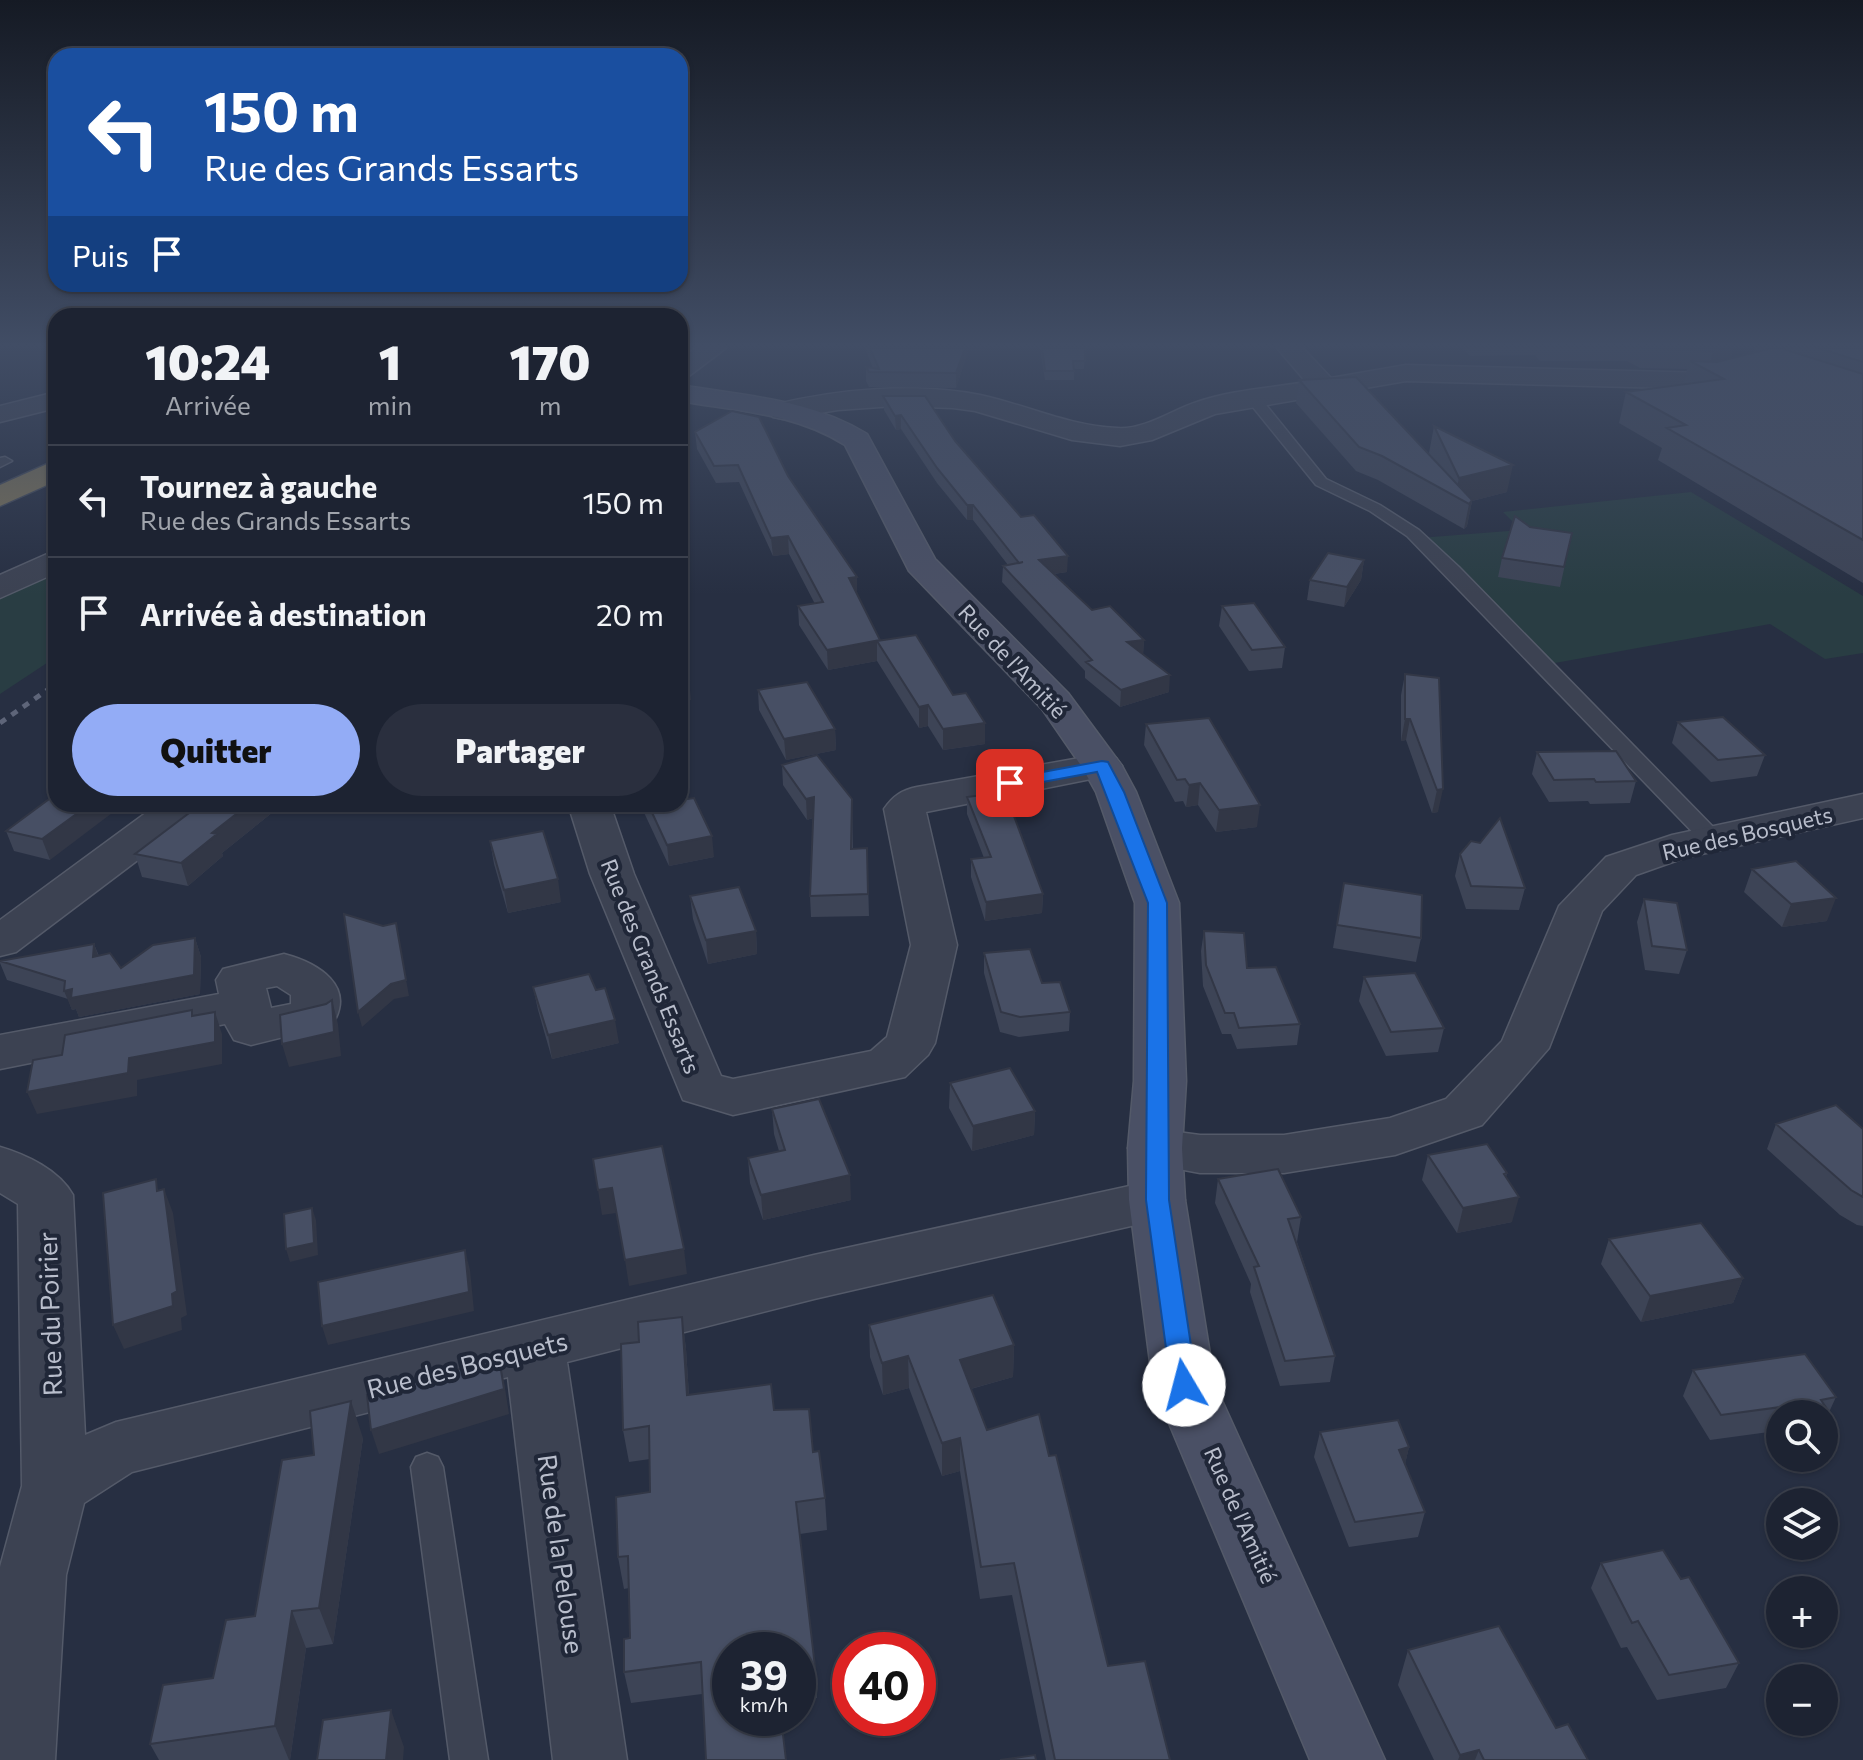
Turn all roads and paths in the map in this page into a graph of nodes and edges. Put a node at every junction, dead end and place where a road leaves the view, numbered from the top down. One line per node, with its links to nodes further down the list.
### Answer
1 (841, 430): 9 (street, Rue de l'Amitié)
2 (1066, 430): 3 (street)
3 (1151, 430)
4 (1279, 430): 13 (lane)
5 (48, 473): 6 (highway)
6 (0, 497)
7 (48, 564): 8 (street)
8 (0, 588)
9 (1102, 766): 12 (street, Rue des Grands Essarts); 18 (street, Rue de l'Amitié)
10 (1863, 806): 13 (street, Rue des Bosquets)
11 (174, 812): 14 (street)
12 (592, 812)
13 (1712, 839): 18 (street, Rue des Bosquets)
14 (0, 942)
15 (245, 1005): 16 (street)
16 (0, 1052)
17 (0, 1167): 21 (street, Rue du Poirier)
18 (1156, 1174): 19 (street, Rue des Bosquets); 25 (street, Rue de l'Amitié)
19 (535, 1348): 21 (street, Rue des Bosquets); 24 (street, Rue de la Pelouse)
20 (427, 1467): 23 (lane)
21 (55, 1486): 22 (street)
22 (18, 1760)
23 (469, 1760)
24 (590, 1760)
25 (1348, 1760)

